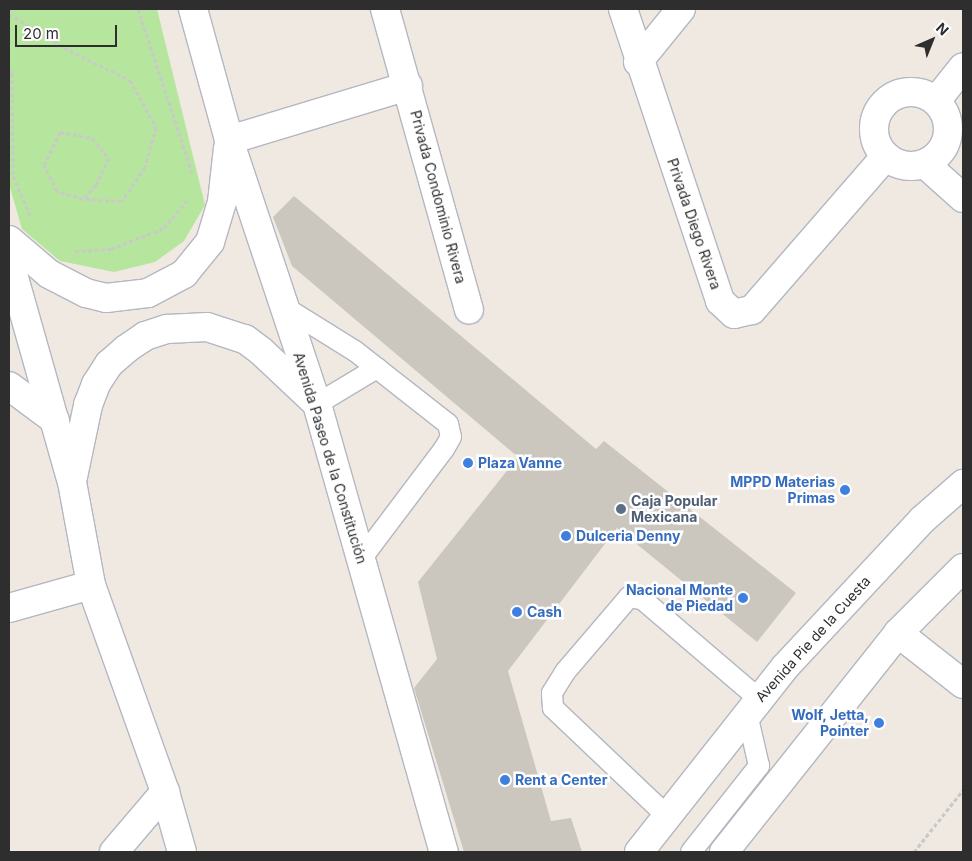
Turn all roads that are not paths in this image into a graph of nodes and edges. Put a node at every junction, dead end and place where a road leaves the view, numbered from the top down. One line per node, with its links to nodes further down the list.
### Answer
1 (193, 9): 9 (street, Avenida Paseo de la Constitución)
2 (384, 9): 7 (street, Privada Condominio Rivera)
3 (623, 9): 5 (street, Privada Diego Rivera)
4 (681, 9): 5 (street)
5 (638, 62): 11 (street, Privada Diego Rivera)
6 (963, 67): 8 (street)
7 (408, 86): 9 (street); 17 (street, Privada Condominio Rivera)
8 (936, 101): 10 (street); 11 (street)
9 (229, 140): 14 (street); 16 (street, Avenida Paseo de la Constitución)
10 (955, 151): 12 (street)
11 (886, 156): 12 (street)
12 (925, 164): 13 (street)
13 (963, 198)
14 (9, 240)
15 (9, 260): 21 (street)
16 (282, 305): 18 (lane); 20 (street, Avenida Paseo de la Constitución)
17 (469, 309)
18 (377, 368): 20 (lane); 24 (lane)
19 (9, 386): 21 (street)
20 (316, 404): 22 (street); 24 (street, Avenida Paseo de la Constitución)
21 (55, 420): 22 (street)
22 (72, 482): 26 (street)
23 (963, 484): 30 (street, Avenida Pie de la Cuesta)
24 (361, 559): 36 (street, Avenida Paseo de la Constitución)
25 (963, 568): 28 (street)
26 (91, 585): 27 (street); 31 (street)
27 (9, 608)
28 (898, 633): 29 (street); 33 (street)
29 (963, 684)
30 (753, 706): 32 (street, Avenida Pie de la Cuesta); 32 (lane); 38 (lane)
31 (165, 792): 34 (street); 35 (street)
32 (667, 816): 37 (street, Avenida Pie de la Cuesta)
33 (729, 848)
34 (114, 852)
35 (182, 852)
36 (444, 852)
37 (638, 852)
38 (691, 852)

